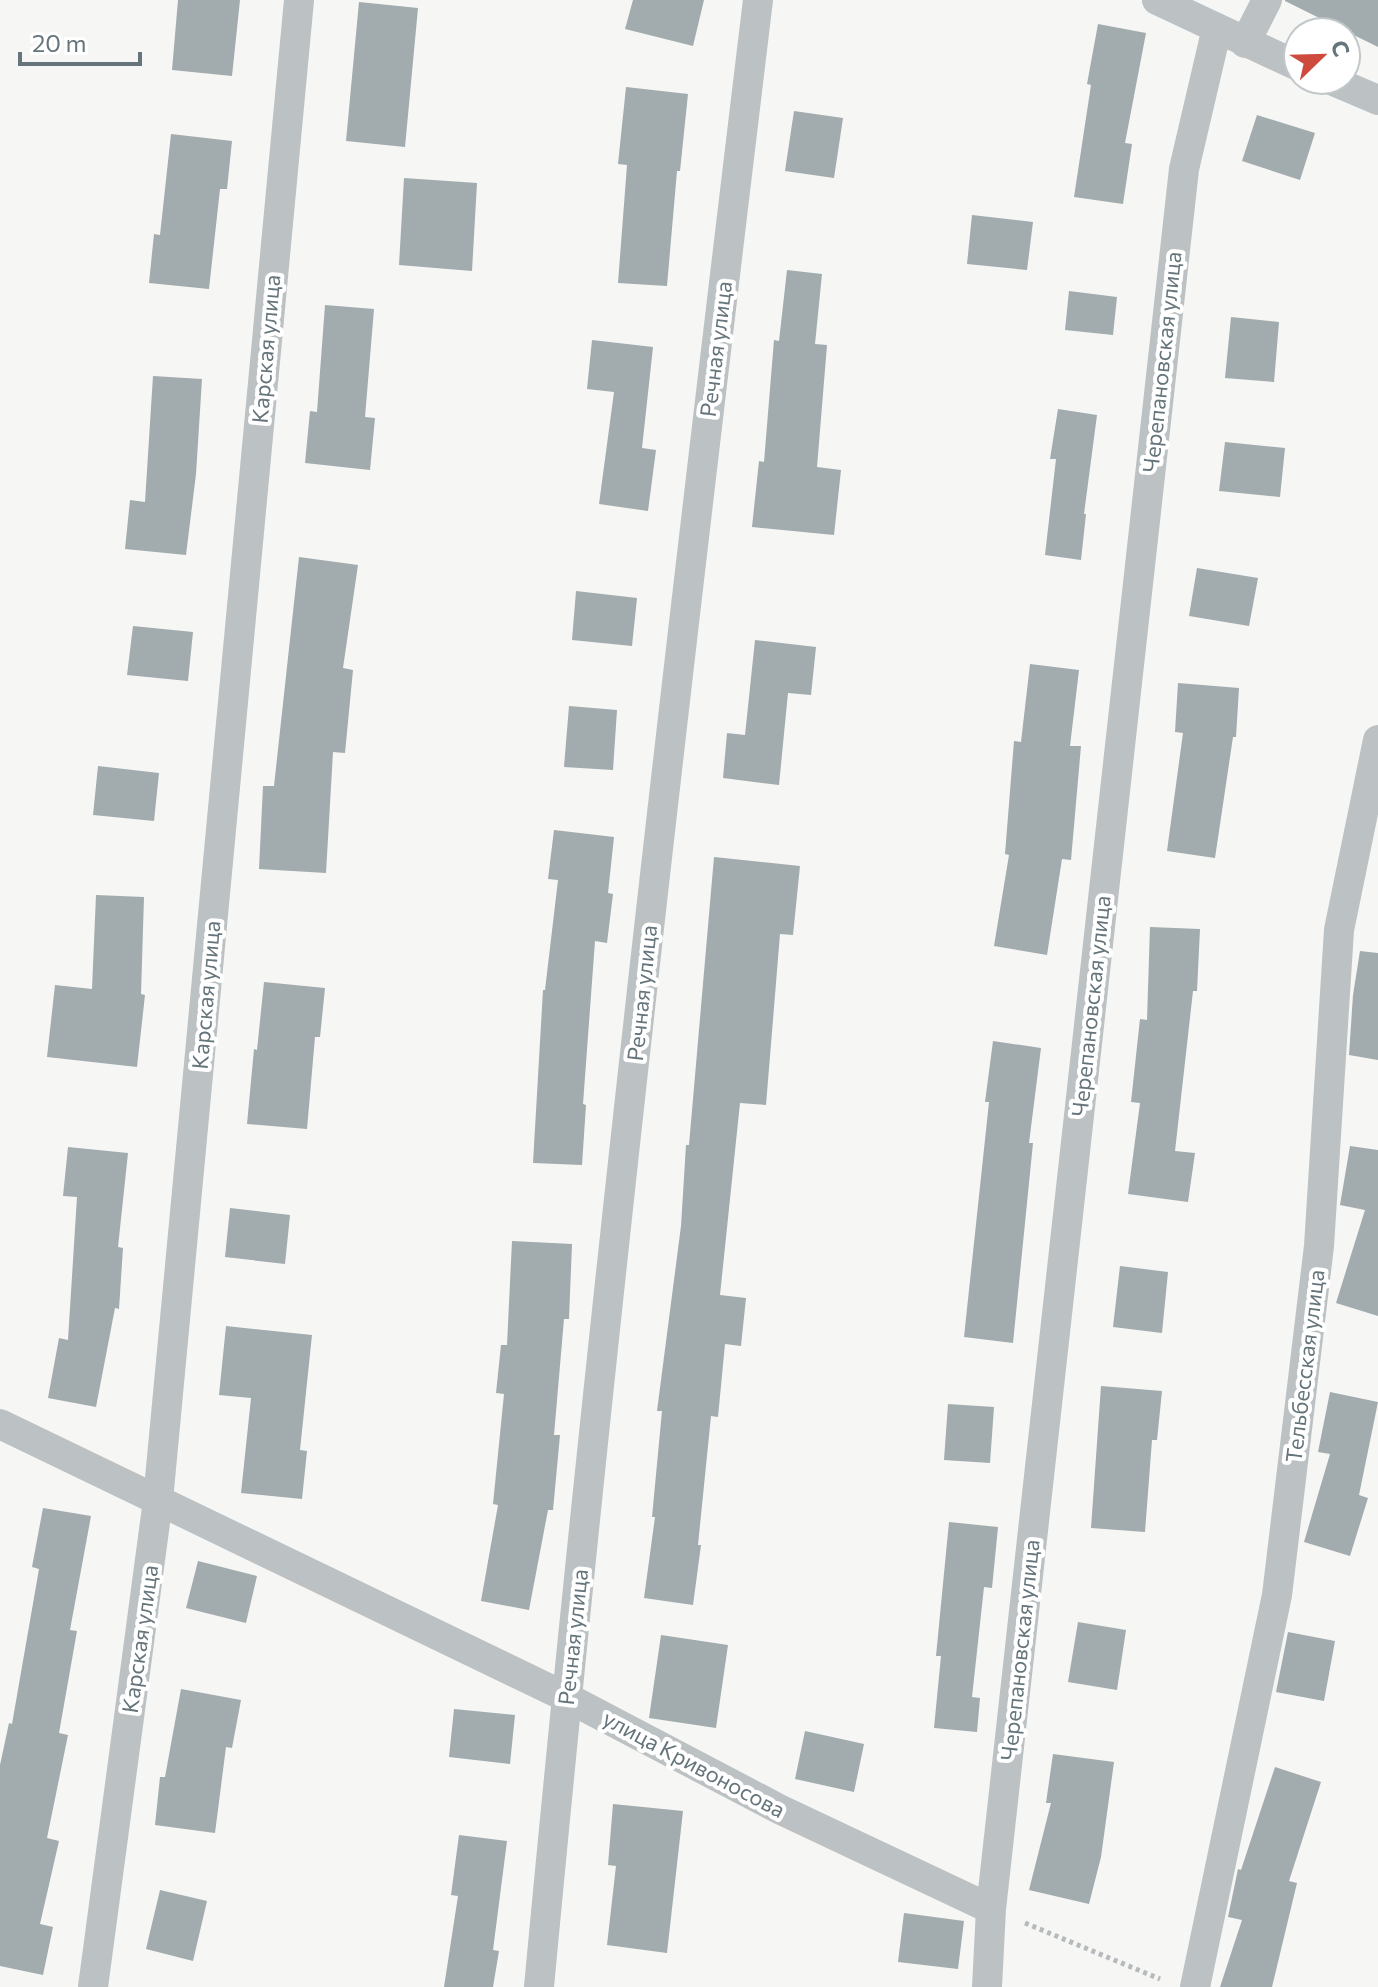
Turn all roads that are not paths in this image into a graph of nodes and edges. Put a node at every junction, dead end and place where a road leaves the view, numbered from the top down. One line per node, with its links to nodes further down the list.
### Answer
1 (299, 0): 10 (street, Карская улица)
2 (758, 0): 11 (street, Речная улица)
3 (1157, 0): 5 (street)
4 (1267, 0): 6 (street)
5 (1217, 28): 6 (street); 12 (street, Черепановская улица)
6 (1245, 43): 7 (street)
7 (1282, 59)
8 (1378, 740): 16 (street, Тельбесская улица)
9 (0, 1424): 10 (street, улица Кривоносова)
10 (158, 1500): 11 (street, улица Кривоносова); 13 (street, Карская улица)
11 (566, 1697): 12 (street, улица Кривоносова); 14 (street, Речная улица)
12 (991, 1909): 15 (street, Черепановская улица)
13 (93, 1987)
14 (539, 1987)
15 (987, 1987)
16 (1195, 1987)

